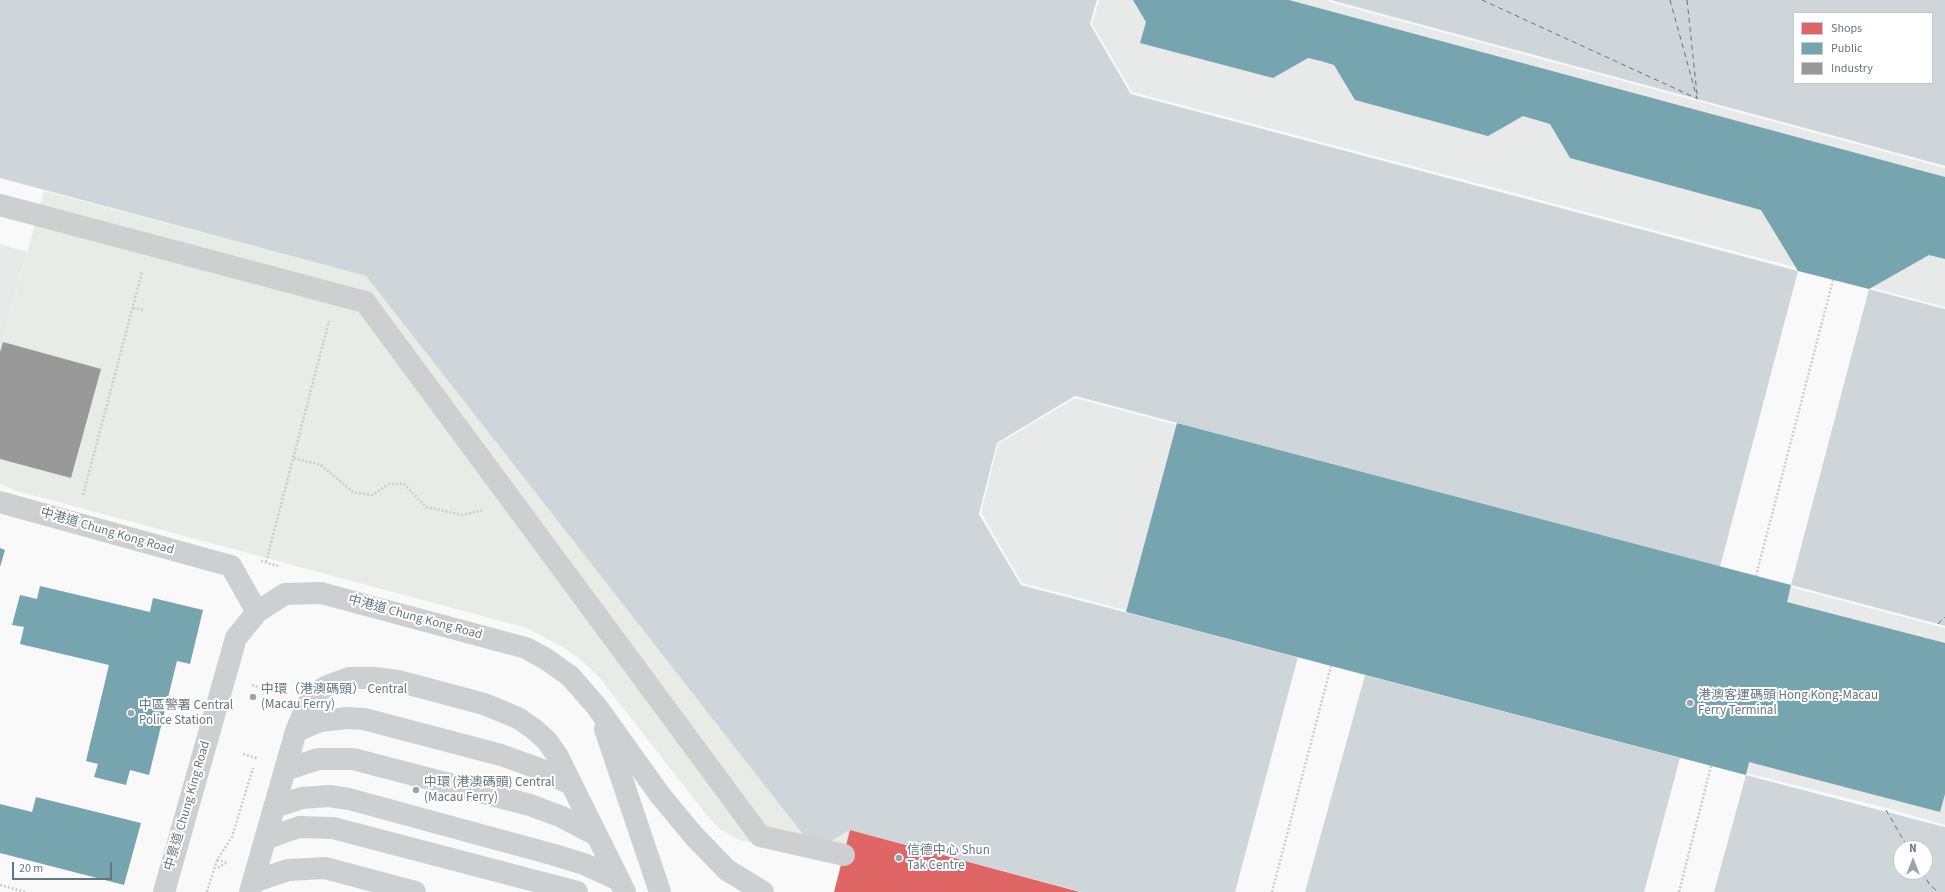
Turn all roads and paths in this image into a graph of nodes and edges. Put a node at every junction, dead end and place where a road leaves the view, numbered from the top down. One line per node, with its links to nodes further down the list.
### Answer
1 (0, 205): 2 (street)
2 (149, 244): 4 (street); 5 (path)
3 (1833, 280): 12 (path)
4 (336, 294): 7 (path); 9 (street)
5 (133, 308): 6 (path); 8 (path)
6 (144, 310)
7 (294, 458): 9 (path); 11 (path)
8 (82, 496)
9 (510, 498): 26 (street)
10 (0, 502): 13 (street, 中港道 Chung Kong Road)
11 (266, 562)
12 (1756, 576)
13 (258, 612): 17 (street, 中港道 Chung Kong Road); 33 (street, 中景道 Chung King Road)
14 (1331, 666): 39 (path)
15 (246, 683): 16 (path)
16 (264, 689)
17 (597, 707): 37 (street); 38 (street, 中港道 Chung Kong Road)
18 (296, 731): 21 (street); 22 (street); 22 (street)
19 (242, 754): 27 (path)
20 (1712, 766): 40 (path)
21 (285, 770): 23 (street); 24 (street)
22 (571, 784): 24 (street)
23 (274, 808): 25 (street); 30 (street)
24 (596, 835): 30 (street)
25 (265, 839): 31 (street); 36 (street)
26 (844, 855)
27 (217, 860): 28 (path); 34 (path)
28 (218, 868)
29 (0, 885): 32 (path)
30 (622, 886)
31 (251, 887): 35 (street)
32 (26, 892)
33 (164, 892)
34 (207, 892)
35 (415, 892)
36 (577, 892)
37 (660, 892)
38 (763, 892)
39 (1272, 892)
40 (1679, 892)

